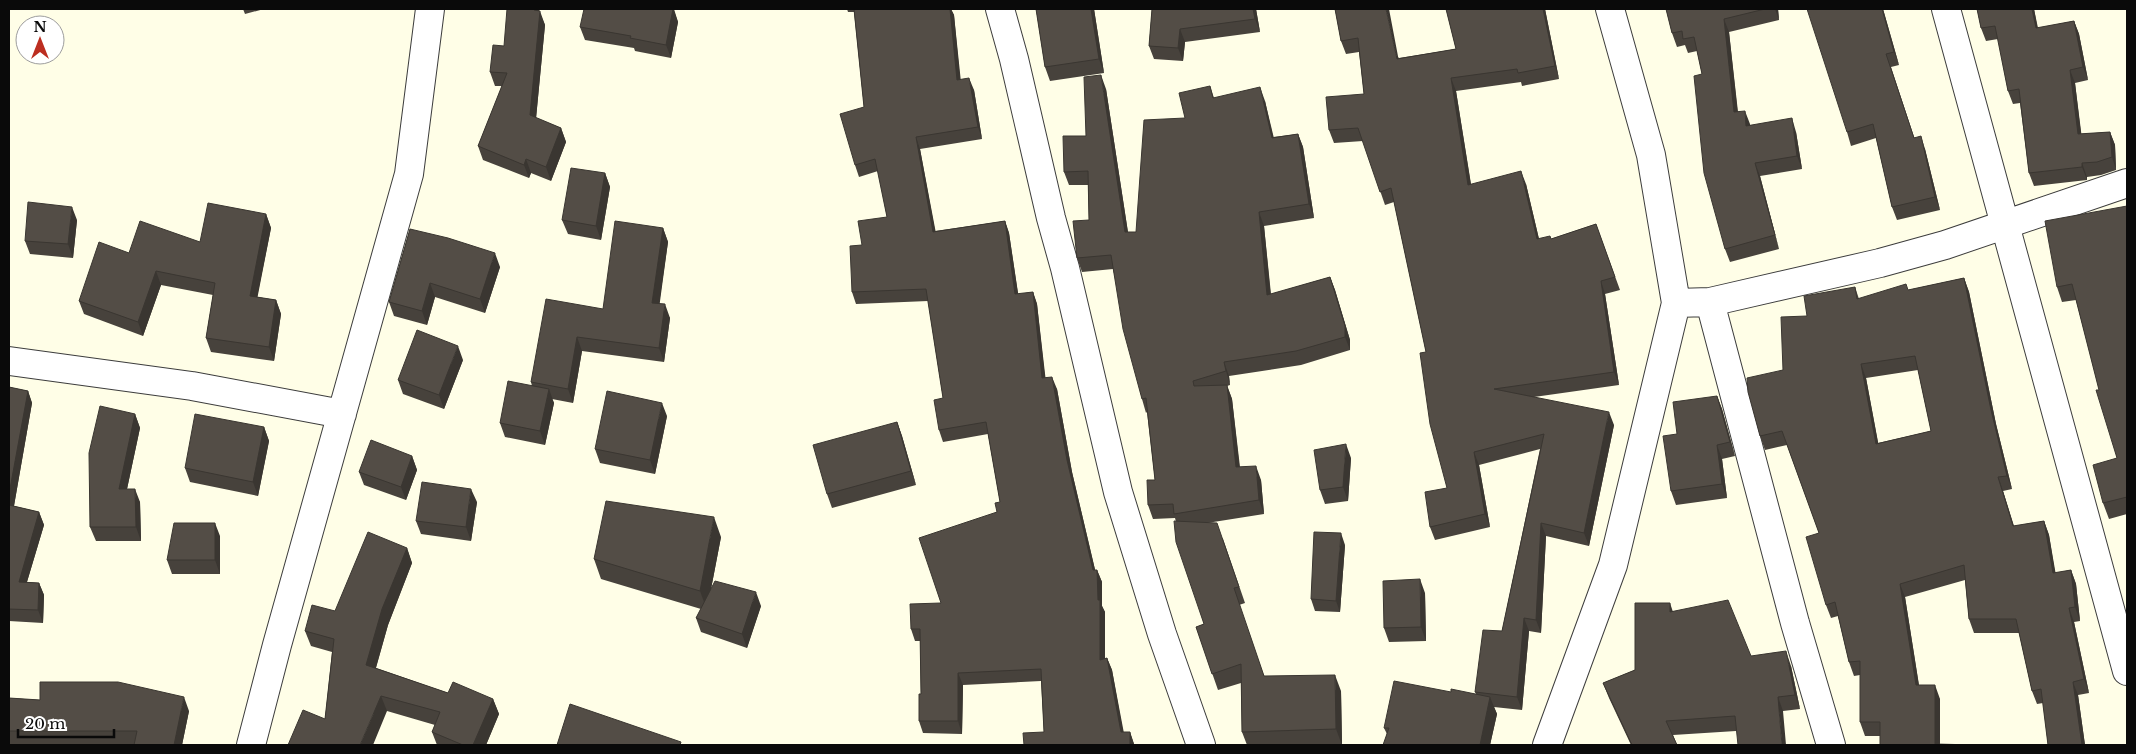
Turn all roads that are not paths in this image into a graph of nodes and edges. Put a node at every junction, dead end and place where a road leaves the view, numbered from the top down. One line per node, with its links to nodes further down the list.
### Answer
1 (430, 9): 10 (street)
2 (1000, 9): 13 (street)
3 (1610, 9): 8 (street)
4 (1946, 9): 6 (street)
5 (2127, 183): 6 (street)
6 (2006, 225): 7 (street); 11 (street)
7 (1710, 302): 8 (street); 15 (street)
8 (1676, 303): 14 (street)
9 (9, 361): 10 (street)
10 (342, 414): 12 (street)
11 (2127, 671)
12 (252, 745)
13 (1201, 745)
14 (1547, 745)
15 (1831, 745)

